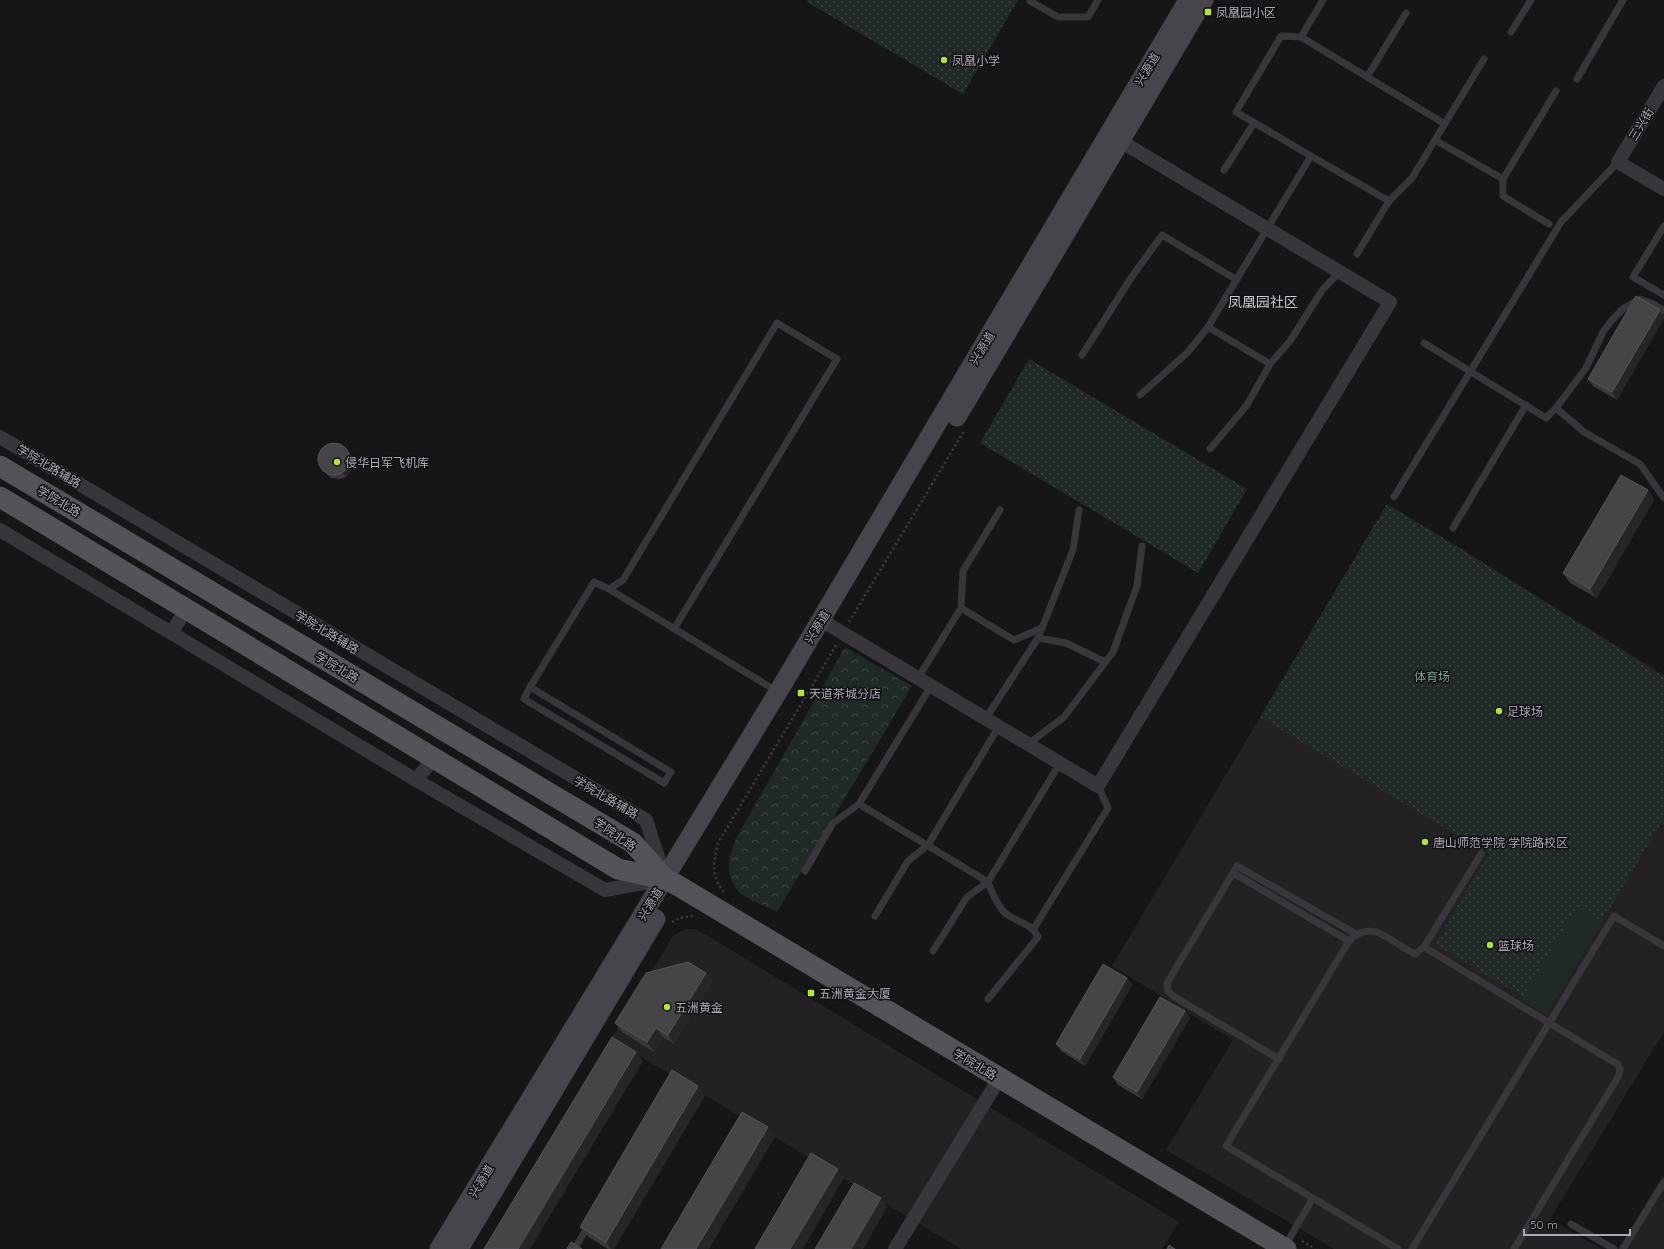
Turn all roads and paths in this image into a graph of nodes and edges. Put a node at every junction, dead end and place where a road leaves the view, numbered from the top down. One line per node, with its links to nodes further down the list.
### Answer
1 (1098, 0): 7 (lane)
2 (1188, 0): 18 (main road, 兴源道)
3 (1204, 0): 18 (main road, 兴源道)
4 (1323, 0): 10 (lane)
5 (1531, 0): 9 (lane)
6 (1623, 0): 13 (lane)
7 (1030, 1)
8 (1406, 13): 12 (lane)
9 (1511, 32)
10 (1301, 38): 12 (lane); 16 (lane)
11 (1484, 59): 17 (lane)
12 (1367, 77): 17 (lane)
13 (1577, 79)
14 (1664, 86): 21 (street, 三兴街)
15 (1556, 91): 23 (lane)
16 (1254, 123): 20 (lane); 22 (lane)
17 (1445, 124): 19 (lane)
18 (1114, 137): 28 (street); 58 (main road, 兴源道)
19 (1435, 140): 23 (lane); 25 (lane)
20 (1311, 156): 25 (lane); 28 (lane)
21 (1618, 162): 24 (street); 38 (lane)
22 (1224, 170)
23 (1504, 179): 26 (lane)
24 (1664, 189)
25 (1389, 201): 29 (lane)
26 (1549, 224)
27 (1664, 226): 32 (lane)
28 (1267, 230): 30 (street); 31 (lane)
29 (1357, 254)
30 (1340, 272): 37 (lane); 76 (street)
31 (1237, 280): 34 (lane); 36 (lane)
32 (1664, 295)
33 (1664, 311): 41 (lane)
34 (1208, 327): 37 (lane); 39 (lane)
35 (1424, 343): 38 (lane)
36 (1082, 355)
37 (1270, 364): 43 (lane)
38 (1470, 371): 40 (lane); 46 (lane)
39 (1140, 395)
40 (1526, 405): 41 (lane); 50 (lane)
41 (1556, 408): 47 (lane)
42 (0, 436): 53 (street, 学院北路辅路)
43 (1210, 449)
44 (0, 466): 54 (main road, 学院北路)
45 (0, 497): 56 (main road, 学院北路)
46 (1394, 497)
47 (1664, 498)
48 (1000, 510): 57 (lane)
49 (1079, 510): 59 (lane)
50 (1453, 528)
51 (0, 530): 61 (street)
52 (1142, 546): 63 (lane)
53 (214, 564): 54 (street); 68 (street, 学院北路辅路)
54 (201, 586): 56 (main road); 71 (main road, 学院北路)
55 (609, 589): 60 (lane); 60 (lane); 66 (lane)
56 (187, 608): 61 (street); 73 (main road, 学院北路)
57 (961, 608): 59 (lane); 64 (lane)
58 (827, 623): 64 (street); 67 (main road, 兴源道); 82 (main road, 兴源道)
59 (1042, 628): 62 (lane)
60 (674, 629): 67 (lane)
61 (172, 632): 75 (street)
62 (1038, 638): 63 (lane); 69 (lane)
63 (1106, 662): 72 (lane)
64 (918, 678): 65 (street)
65 (931, 686): 69 (street); 77 (lane)
66 (530, 687): 66 (lane)
67 (778, 692): 82 (main road, 兴源道)
68 (463, 713): 71 (street); 82 (street, 学院北路辅路)
69 (986, 718): 70 (street)
70 (999, 726): 72 (street); 78 (lane)
71 (448, 734): 82 (main road, 学院北路)
72 (1028, 744): 74 (street)
73 (434, 758): 75 (street); 82 (main road, 学院北路)
74 (1060, 763): 76 (street); 83 (lane)
75 (416, 780): 82 (street)
76 (1098, 786): 85 (lane)
77 (859, 804): 78 (lane); 80 (lane)
78 (928, 845): 83 (lane); 84 (lane)
79 (1481, 854): 89 (lane)
80 (805, 871)
81 (1233, 873): 86 (lane); 87 (lane); 93 (lane)
82 (671, 882): 94 (main road, 学院北路); 100 (main road, 兴源道); 101 (main road, 兴源道)
83 (988, 882): 85 (lane); 90 (lane)
84 (875, 916)
85 (1034, 928): 91 (lane)
86 (1356, 934): 87 (lane); 89 (lane)
87 (1349, 941): 93 (lane)
88 (1664, 946): 92 (lane)
89 (1424, 947): 92 (lane)
90 (933, 951)
91 (988, 1000)
92 (1550, 1023): 105 (lane); 106 (lane)
93 (1279, 1059): 96 (lane)
94 (999, 1079): 99 (main road, 学院北路); 103 (street)
95 (1664, 1182): 108 (lane)
96 (1313, 1198): 99 (lane); 104 (lane)
97 (594, 1216): 102 (lane)
98 (1571, 1224): 107 (lane)
99 (1285, 1248)
100 (439, 1249)
101 (459, 1249)
102 (574, 1249)
103 (895, 1249)
104 (1398, 1249)
105 (1412, 1249)
106 (1514, 1249)
107 (1614, 1249)
108 (1623, 1249)

